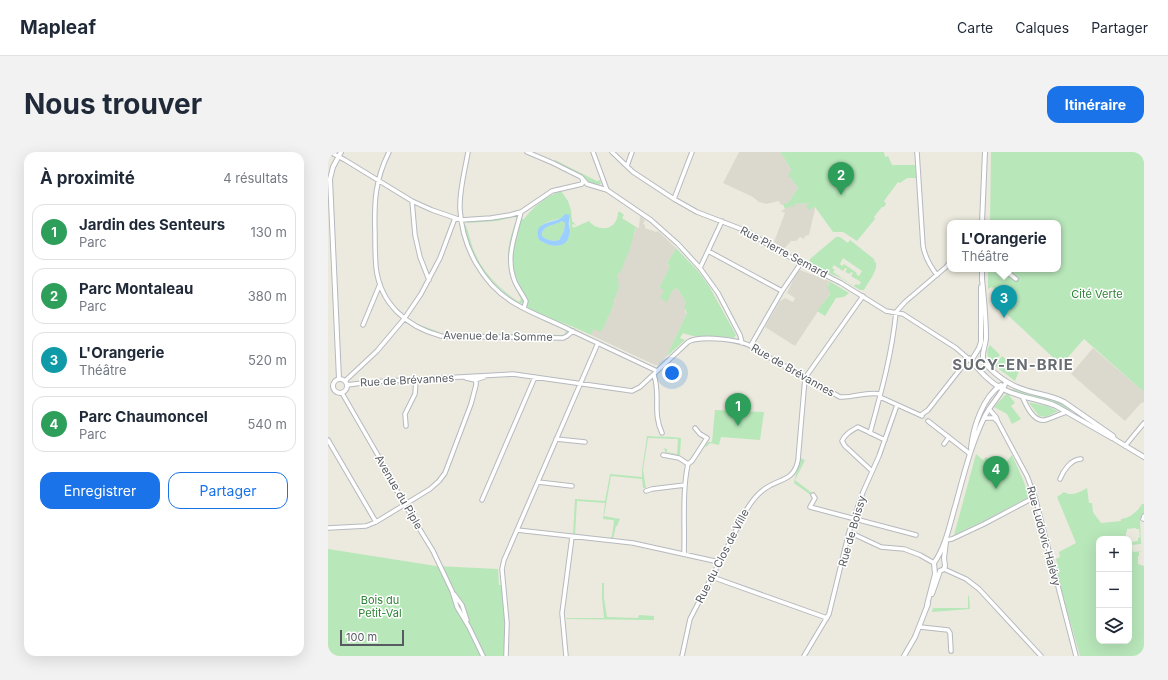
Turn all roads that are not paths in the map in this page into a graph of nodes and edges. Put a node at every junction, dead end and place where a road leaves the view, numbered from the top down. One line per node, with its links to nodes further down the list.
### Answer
1 (330, 152): 11 (street)
2 (389, 152): 13 (street)
3 (468, 152): 20 (street)
4 (527, 152): 14 (street)
5 (593, 152): 15 (street)
6 (612, 152): 12 (street, Rue Pierre Semard)
7 (632, 152): 12 (street)
8 (692, 152): 16 (street)
9 (917, 152): 29 (street)
10 (985, 152): 21 (street)
11 (340, 154): 13 (street); 50 (street)
12 (627, 166): 16 (street, Rue Pierre Semard)
13 (377, 180): 17 (street); 33 (street, Avenue de la Somme)
14 (583, 180): 15 (street); 18 (street)
15 (608, 190): 26 (street)
16 (674, 199): 22 (street, Rue Pierre Semard)
17 (412, 201): 19 (street); 32 (street)
18 (521, 212): 20 (street); 36 (street)
19 (454, 218): 20 (street); 32 (street)
20 (461, 220): 36 (street)
21 (982, 220)
22 (722, 221): 23 (street); 24 (street, Rue Pierre Semard)
23 (708, 251): 26 (street); 34 (street)
24 (801, 263): 34 (street); 35 (street, Rue Pierre Semard)
25 (947, 265): 29 (street)
26 (700, 268): 41 (street)
27 (982, 272): 30 (street)
28 (1007, 272): 31 (street)
29 (937, 275): 37 (street)
30 (982, 279): 44 (street); 52 (street)
31 (1016, 279)
32 (429, 280): 38 (street)
33 (380, 284): 38 (street, Avenue de la Somme); 39 (street)
34 (782, 291): 43 (street)
35 (863, 296): 37 (street, Rue Pierre Semard); 49 (street)
36 (524, 308): 40 (street)
37 (896, 312): 44 (street, Rue Pierre Semard); 59 (street)
38 (404, 319): 40 (street, Avenue de la Somme); 53 (street)
39 (363, 326)
40 (573, 331): 42 (street)
41 (742, 342): 43 (street, Rue de Brévannes); 45 (street, Rue de Brévannes)
42 (598, 344): 45 (street); 54 (street)
43 (751, 345): 49 (street, Rue de Brévannes)
44 (970, 359): 56 (street); 61 (street)
45 (657, 371): 46 (street, Rue de Brévannes)
46 (654, 375): 54 (street, Rue de Brévannes); 70 (street)
47 (535, 377): 48 (street, Rue de Brévannes); 54 (street, Rue de Brévannes); 93 (street)
48 (476, 378): 51 (street, Rue de Brévannes); 94 (street)
49 (805, 378): 59 (street, Rue de Brévannes); 104 (street, Rue du Clos de Ville)
50 (339, 379): 53 (street); 55 (street)
51 (416, 380): 53 (street, Rue de Brévannes); 68 (street)
52 (1006, 382): 56 (street); 57 (street); 74 (street)
53 (346, 383): 58 (street)
54 (580, 384): 73 (street)
55 (330, 386): 58 (street)
56 (999, 387): 57 (street); 80 (street)
57 (1004, 390): 60 (street); 62 (street)
58 (342, 393): 94 (street, Avenue du Piple)
59 (880, 395): 61 (street); 71 (street)
60 (1022, 396): 63 (street); 63 (street)
61 (897, 405): 75 (street, Rue de Boissy)
62 (989, 409): 64 (street); 66 (street, Rue Ludovic Halévy)
63 (1066, 412): 74 (street)
64 (984, 418): 66 (street); 80 (street)
65 (928, 421): 72 (street)
66 (998, 422): 92 (street, Rue Ludovic Halévy)
67 (1144, 423): 79 (street)
68 (406, 426)
69 (695, 428): 84 (street)
70 (662, 433)
71 (870, 433): 75 (street); 85 (street)
72 (949, 437): 78 (street); 80 (street)
73 (556, 439): 77 (street); 87 (street)
74 (1114, 439): 79 (street)
75 (885, 440): 85 (street, Rue de Boissy)
76 (328, 441): 96 (street)
77 (585, 442)
78 (944, 444)
79 (1125, 446): 82 (street)
80 (970, 452): 102 (street)
81 (663, 455): 84 (street)
82 (1144, 457)
83 (1081, 459): 86 (street)
84 (688, 464): 88 (street)
85 (872, 471): 95 (street, Rue de Boissy)
86 (1060, 480)
87 (538, 482): 89 (street); 98 (street)
88 (685, 485): 90 (street); 103 (street)
89 (572, 486)
90 (646, 491)
91 (813, 495): 95 (street)
92 (1035, 498): 102 (street); 121 (street, Rue Ludovic Halévy)
93 (482, 500)
94 (405, 504): 96 (street); 114 (street, Avenue du Piple)
95 (854, 520): 99 (street, Rue de Boissy); 100 (street)
96 (376, 522): 97 (street)
97 (328, 528)
98 (517, 530): 101 (street); 115 (street)
99 (849, 532): 105 (street); 111 (street, Rue de Boissy)
100 (916, 535)
101 (572, 537): 103 (street); 116 (street)
102 (946, 540): 105 (street); 106 (street)
103 (684, 554): 104 (street)
104 (719, 562): 109 (street, Rue du Clos de Ville)
105 (936, 562): 106 (street); 107 (street)
106 (944, 562): 108 (street)
107 (935, 569): 108 (street); 110 (street)
108 (942, 570): 110 (street); 120 (street)
109 (712, 576): 111 (street); 117 (street, Rue du Clos de Ville)
110 (928, 606): 112 (street)
111 (827, 618): 118 (street, Rue de Boissy)
112 (920, 627): 113 (street); 119 (street)
113 (951, 651)
114 (483, 656)
115 (506, 656)
116 (566, 656)
117 (682, 656)
118 (804, 656)
119 (904, 656)
120 (1041, 656)
121 (1076, 656)

